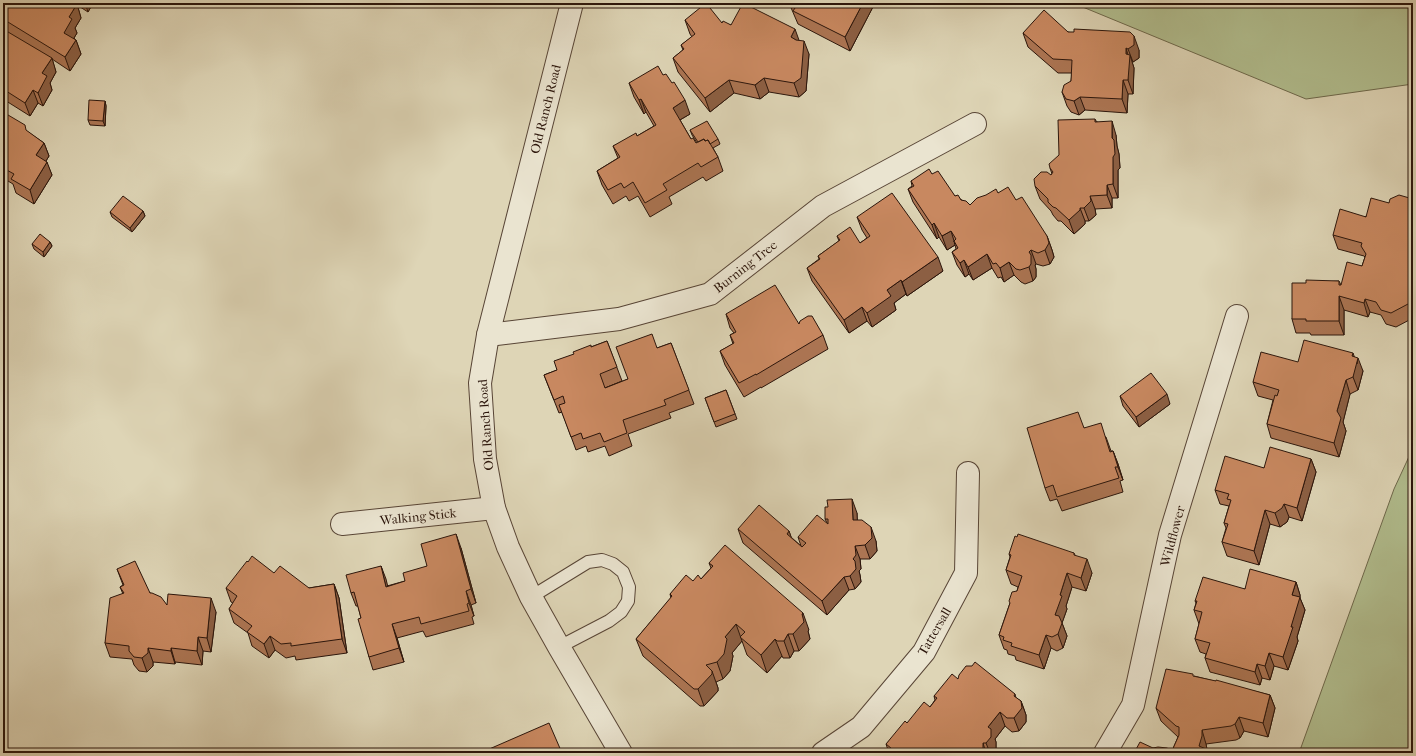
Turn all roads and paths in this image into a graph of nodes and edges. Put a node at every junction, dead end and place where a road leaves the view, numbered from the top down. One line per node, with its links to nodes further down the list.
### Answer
1 (572, 3): 4 (street, Old Ranch Road)
2 (975, 124): 4 (street, Burning Tree)
3 (1237, 316): 12 (street, Wildflower)
4 (488, 335): 6 (street, Old Ranch Road)
5 (968, 473): 11 (street, Tattersall)
6 (494, 508): 7 (street, Walking Stick); 8 (street, Old Ranch Road)
7 (342, 524)
8 (531, 597): 9 (street, Old Ranch Road); 9 (lane)
9 (559, 647): 10 (street, Old Ranch Road)
10 (621, 753)
11 (823, 753)
12 (1105, 753)

